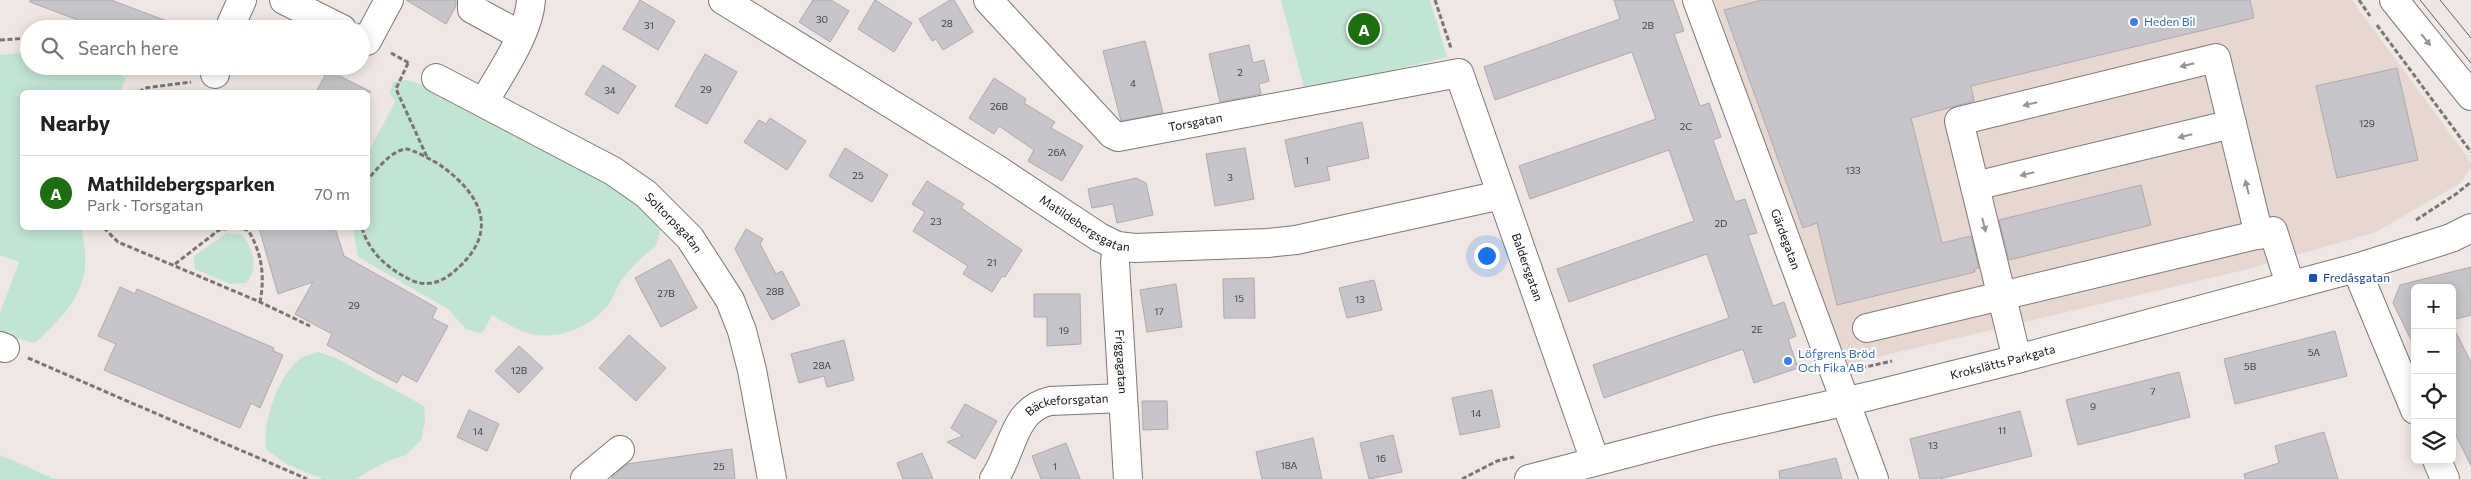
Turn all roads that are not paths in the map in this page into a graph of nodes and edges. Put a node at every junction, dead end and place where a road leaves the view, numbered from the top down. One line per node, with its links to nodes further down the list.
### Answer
1 (242, 0): 10 (street)
2 (284, 0): 11 (street)
3 (389, 0): 12 (street)
4 (472, 0): 13 (street)
5 (531, 0): 13 (street)
6 (723, 0): 23 (street, Matildebergsgatan)
7 (988, 0): 14 (street, Torsgatan)
8 (1697, 0): 31 (street, Gärdegatan)
9 (2394, 0): 16 (street, one-way to 16)
10 (233, 20)
11 (324, 20)
12 (370, 30)
13 (520, 35): 17 (street)
14 (1458, 73): 20 (street, Baldersgatan)
15 (436, 78): 17 (street, Soltorpsgatan)
16 (2471, 96)
17 (484, 102): 37 (street, Soltorpsgatan)
18 (2232, 124): 19 (street, one-way to 19); 19 (street, one-way to 19); 22 (street, one-way to 18)
19 (1975, 186): 26 (street, one-way to 26)
20 (1501, 195): 23 (street, Matildebergsgatan); 33 (street, Baldersgatan)
21 (2471, 228): 24 (street, Krokslätts Parkgata)
22 (2259, 235): 25 (street); 26 (street)
23 (1117, 246): 29 (street, Friggagatan)
24 (2356, 268): 25 (street, Krokslätts Parkgata); 30 (street)
25 (2290, 284): 28 (street, Krokslätts Parkgata)
26 (2002, 296): 27 (street); 28 (street)
27 (1867, 328)
28 (2017, 359): 31 (street, Krokslätts Parkgata)
29 (1123, 398): 38 (street, Bäckeforsgatan); 39 (street, Friggagatan)
30 (2411, 400)
31 (1845, 401): 33 (street, Krokslätts Parkgata); 40 (street, Gärdegatan)
32 (620, 450): 36 (street)
33 (1595, 461): 35 (street, Krokslätts Parkgata)
34 (2439, 464): 41 (street)
35 (1522, 468)
36 (585, 479)
37 (772, 479)
38 (994, 479)
39 (1128, 479)
40 (1874, 479)
41 (2445, 479)

